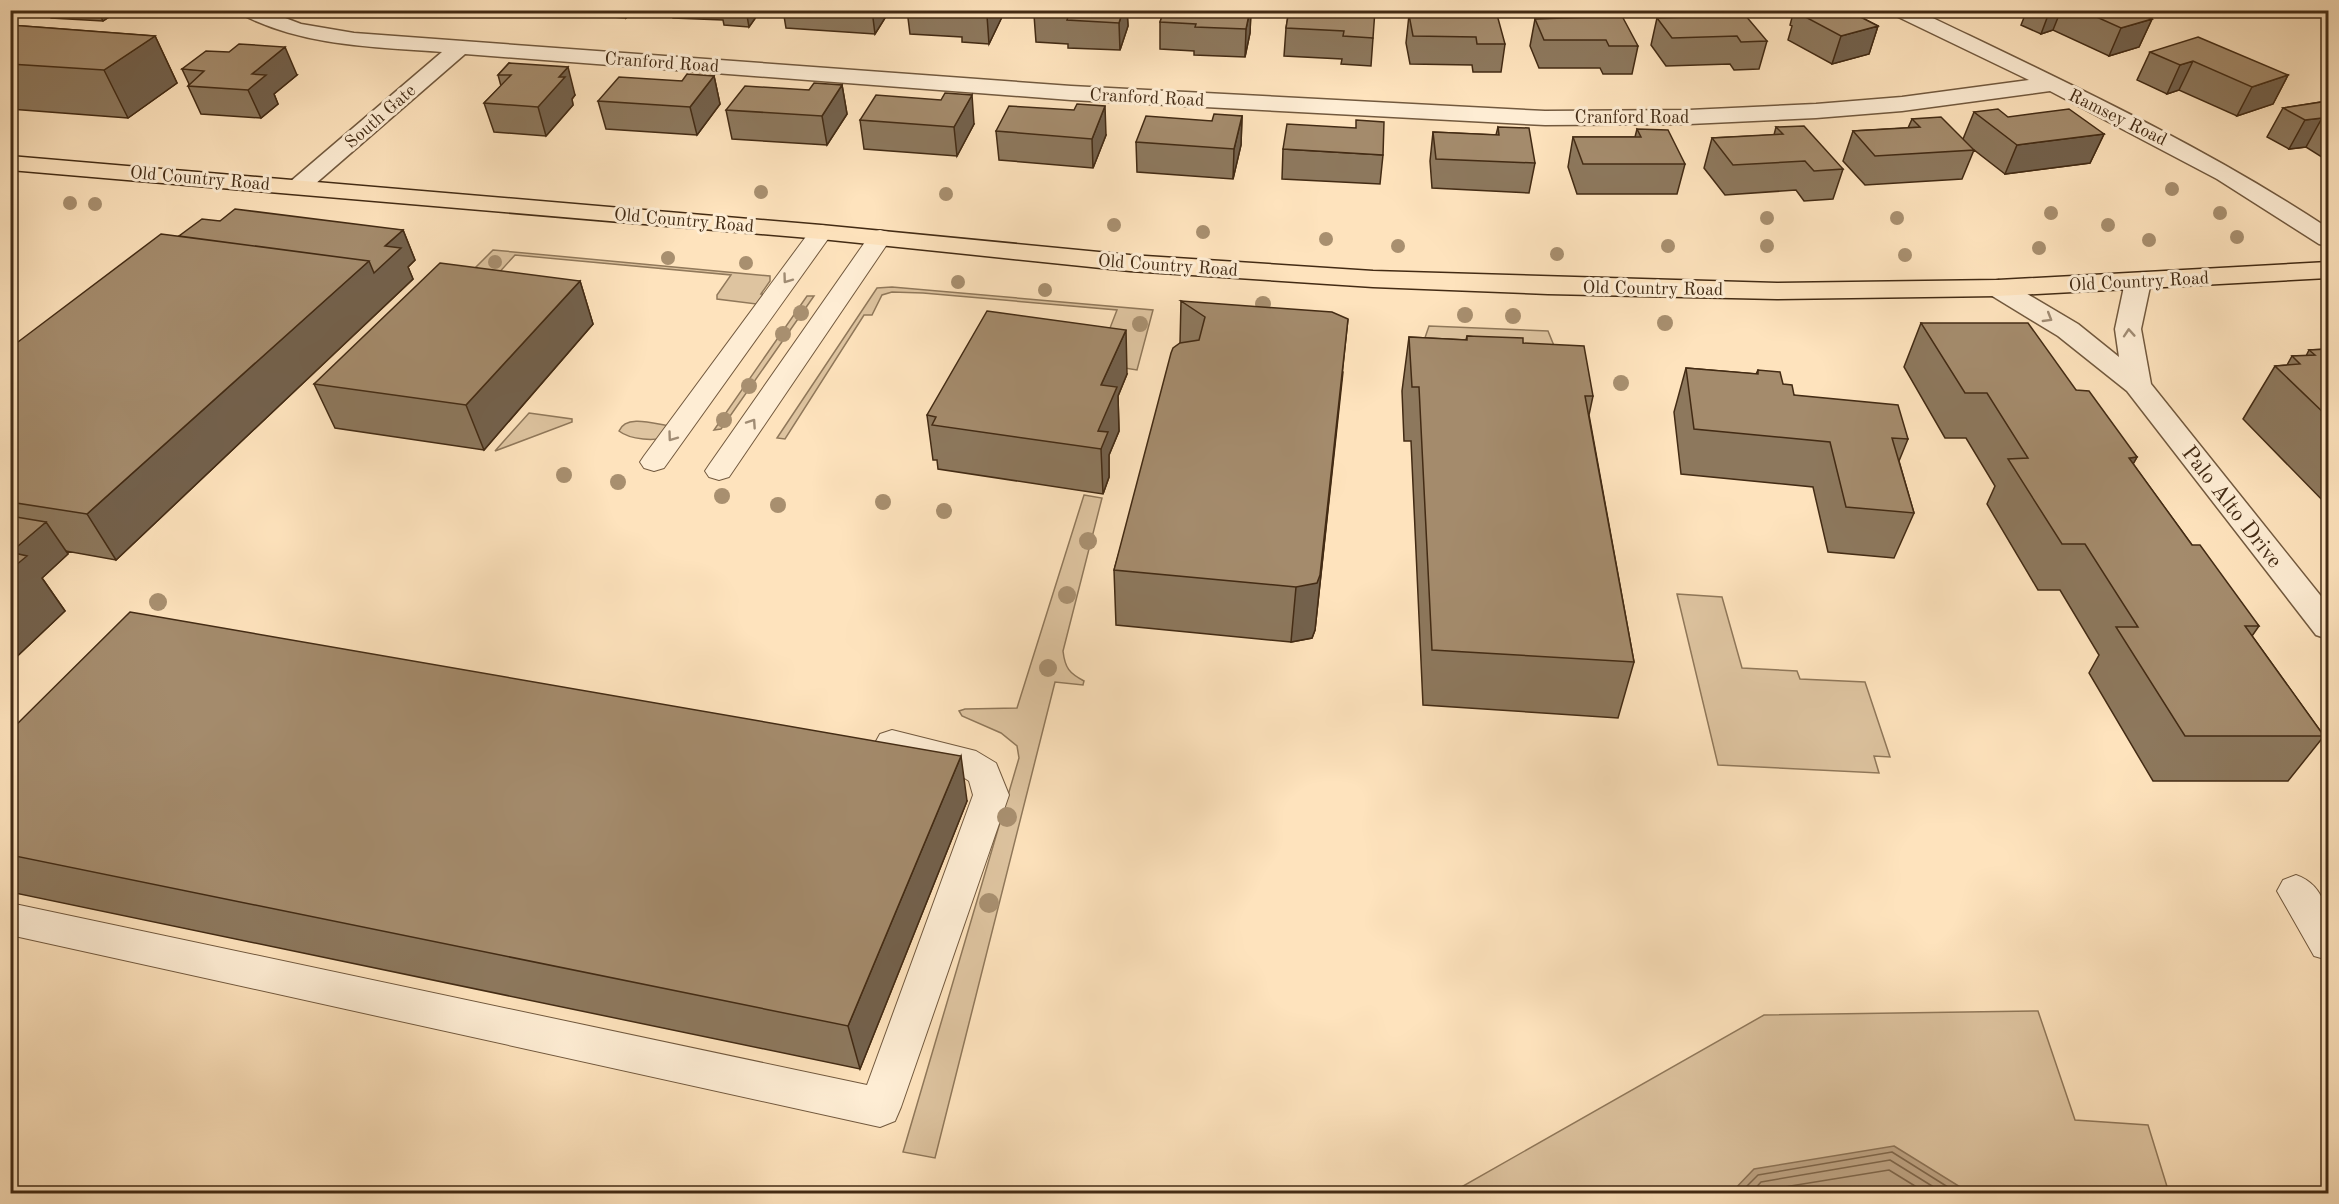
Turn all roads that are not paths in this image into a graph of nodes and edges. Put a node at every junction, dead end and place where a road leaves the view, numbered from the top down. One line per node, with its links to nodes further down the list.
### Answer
1 (248, 10): 3 (street, Cranford Road)
2 (1899, 10): 4 (street, Ramsey Road)
3 (460, 47): 4 (street, Cranford Road); 6 (street, South Gate)
4 (2050, 84): 9 (street, Ramsey Road)
5 (10, 163): 6 (main road, Old Country Road)
6 (299, 186): 7 (main road, Old Country Road)
7 (821, 232): 8 (main road, Old Country Road); 14 (lane, one-way to 14)
8 (880, 237): 12 (main road, Old Country Road); 15 (lane, one-way to 8)
9 (2328, 238)
10 (2328, 270): 11 (main road, Old Country Road)
11 (2138, 282): 12 (main road, Old Country Road); 13 (street, Palo Alto Drive, one-way to 11)
12 (1998, 288): 13 (street, Palo Alto Drive, one-way to 13)
13 (2138, 385): 16 (street, Palo Alto Drive)
14 (654, 462)
15 (719, 471)
16 (2323, 614)
17 (892, 743): 19 (lane)
18 (2296, 891): 20 (lane)
19 (10, 919)
20 (2328, 944)

